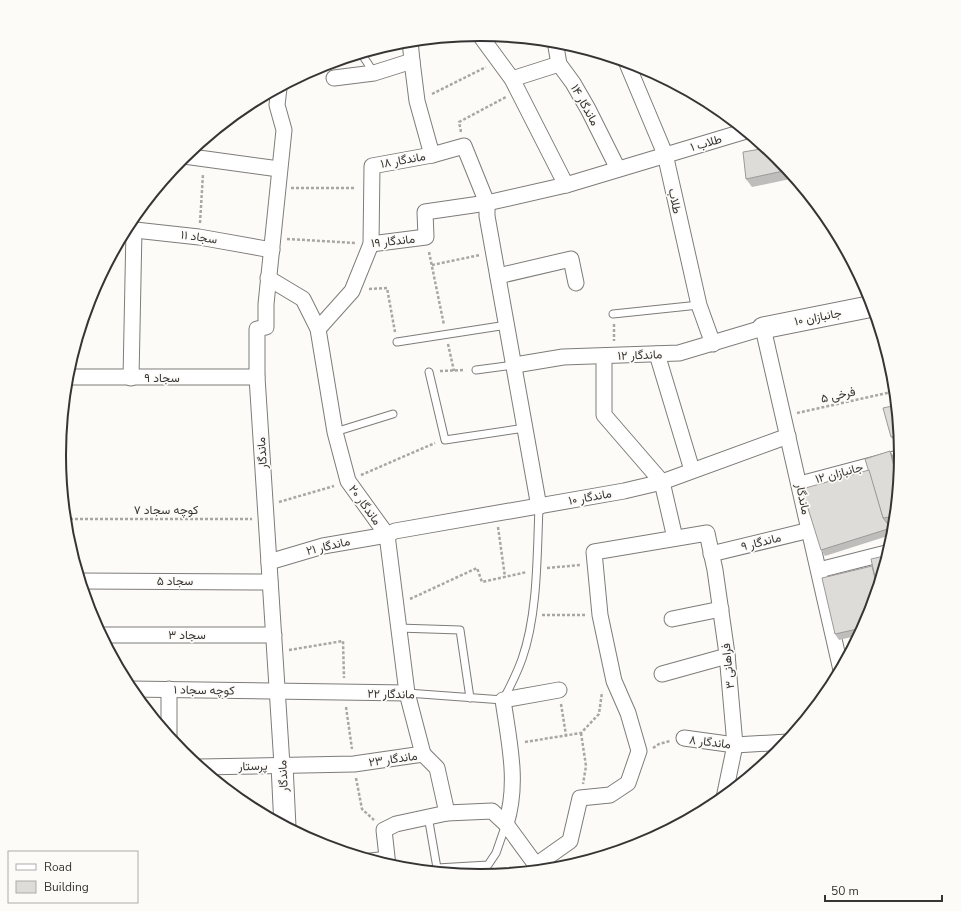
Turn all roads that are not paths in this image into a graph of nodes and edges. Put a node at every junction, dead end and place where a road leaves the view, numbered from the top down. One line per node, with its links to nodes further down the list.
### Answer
1 (485, 41): 10 (street)
2 (411, 47): 5 (street)
3 (556, 48): 6 (street, ماندگار ۱۴)
4 (364, 58): 8 (lane)
5 (412, 61): 8 (street); 14 (street)
6 (559, 64): 10 (street); 17 (street, ماندگار ۱۴)
7 (629, 69): 13 (street, طلاب)
8 (374, 73): 9 (street)
9 (334, 78)
10 (515, 85): 18 (street)
11 (278, 94): 16 (street, ماندگار)
12 (740, 133): 13 (street, طلاب ۱)
13 (665, 154): 17 (street, طلاب ۱); 27 (street, طلاب)
14 (432, 155): 19 (street, ماندگار ۱۸); 23 (street, ماندگار ۱۸)
15 (192, 157): 16 (street)
16 (279, 169): 22 (street, ماندگار)
17 (618, 169): 18 (street, طلاب ۱)
18 (566, 185): 19 (street, طلاب ۱)
19 (487, 203): 23 (street, ماندگار ۱۹); 24 (street)
20 (133, 229): 22 (street, سجاد ۱۱)
21 (130, 235): 42 (street)
22 (272, 244): 25 (street, ماندگار)
23 (371, 244): 32 (street)
24 (498, 276): 26 (street); 30 (street)
25 (268, 278): 32 (street, ماندگار ۲۰); 41 (street, ماندگار)
26 (576, 283)
27 (698, 305): 29 (lane); 34 (street, طلاب)
28 (867, 307): 31 (street, جانبازان ۱۰)
29 (613, 314)
30 (507, 325): 33 (lane); 37 (street)
31 (763, 328): 34 (street, ماندگار ۱۲); 46 (street, ماندگار)
32 (318, 329): 45 (street, ماندگار ۲۰)
33 (397, 342)
34 (713, 344): 35 (street, ماندگار ۱۲)
35 (657, 354): 36 (street, ماندگار ۱۲); 48 (street)
36 (609, 356): 37 (street, ماندگار ۱۲); 49 (street)
37 (514, 365): 38 (lane); 44 (street)
38 (476, 370)
39 (429, 372): 44 (lane)
40 (74, 377): 42 (street, سجاد ۹)
41 (257, 377): 42 (street, سجاد ۹); 57 (street, ماندگار)
42 (132, 378)
43 (393, 414): 45 (lane)
44 (525, 428): 51 (street)
45 (335, 432): 53 (street, ماندگار ۲۰)
46 (788, 436): 48 (street, ماندگار ۱۰); 50 (street, ماندگار)
47 (895, 459): 50 (street, جانبازان ۱۲)
48 (692, 470): 49 (street, ماندگار ۱۰)
49 (662, 482): 51 (street, ماندگار ۱۰); 54 (street)
50 (800, 484): 52 (street, ماندگار)
51 (539, 506): 53 (street, ماندگار ۱۰); 75 (lane)
52 (810, 530): 55 (street, ماندگار ۹); 58 (street, ماندگار)
53 (387, 536): 57 (street, ماندگار ۲۱); 63 (street, ماندگار ۲۰)
54 (675, 538): 55 (street, فراهانی ۳); 89 (street)
55 (712, 554): 61 (street, فراهانی ۳)
56 (883, 554): 58 (street)
57 (269, 562): 60 (street, ماندگار)
58 (819, 570): 67 (street, ماندگار)
59 (86, 581): 60 (street, سجاد ۵)
60 (270, 582): 65 (street, ماندگار)
61 (720, 609): 62 (street); 66 (street, فراهانی ۳)
62 (672, 619)
63 (398, 628): 73 (street, ماندگار ۲۰); 74 (lane)
64 (107, 634): 65 (street, سجاد ۳)
65 (274, 634): 72 (street, ماندگار)
66 (727, 656): 68 (street); 79 (street, فراهانی ۳)
67 (839, 662)
68 (662, 674)
69 (138, 689): 70 (street, کوچه سجاد ۱)
70 (169, 689): 72 (street, کوچه سجاد ۱); 76 (street)
71 (559, 690): 75 (street)
72 (278, 691): 73 (street, ماندگار ۲۲); 81 (street, ماندگار)
73 (407, 693): 74 (lane, ماندگار ۲۲); 80 (street, ماندگار ۲۰)
74 (470, 698): 75 (lane, ماندگار ۲۲)
75 (503, 700): 87 (street)
76 (169, 729)
77 (684, 738): 79 (street, ماندگار ۸)
78 (780, 742): 79 (street, ماندگار ۸)
79 (735, 745): 83 (street, فراهانی ۳)
80 (423, 754): 81 (street, ماندگار ۲۳); 84 (street, ماندگار ۲۳)
81 (282, 765): 82 (street, پرستار); 86 (street, ماندگار)
82 (207, 767)
83 (726, 789)
84 (447, 813): 85 (street); 87 (street)
85 (428, 816): 88 (street); 91 (lane)
86 (285, 820)
87 (506, 824): 90 (street); 92 (lane)
88 (387, 860)
89 (539, 865)
90 (535, 866)
91 (437, 867)
92 (464, 869)

